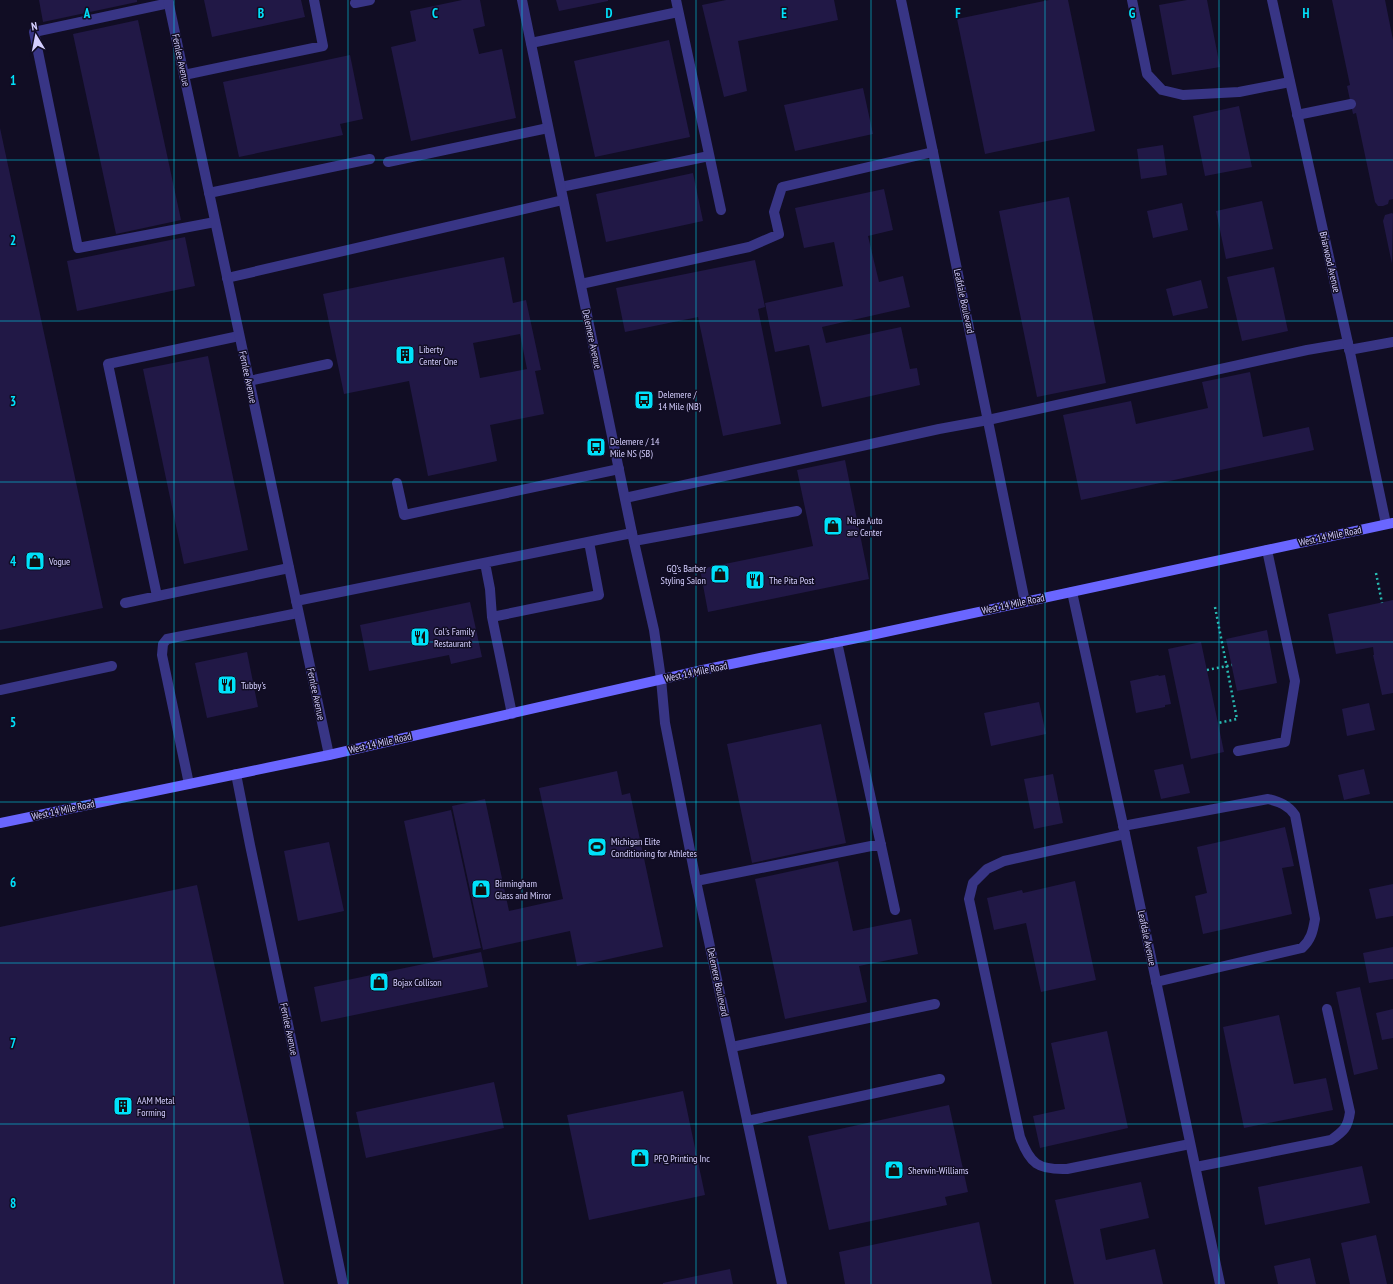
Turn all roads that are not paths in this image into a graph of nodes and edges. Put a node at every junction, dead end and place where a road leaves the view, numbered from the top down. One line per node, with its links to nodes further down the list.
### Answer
1 (314, 0): 12 (street)
2 (370, 0): 9 (street)
3 (522, 0): 11 (street, Delemere Avenue)
4 (676, 0): 10 (street)
5 (901, 0): 17 (street, Leafdale Boulevard)
6 (1132, 0): 13 (street)
7 (1272, 0): 13 (street, Briarwood Avenue)
8 (168, 2): 12 (street, Fernlee Avenue); 25 (street)
9 (355, 3)
10 (678, 12): 11 (street); 18 (street)
11 (531, 44): 16 (street, Delemere Avenue)
12 (184, 75): 22 (street, Fernlee Avenue)
13 (1290, 82): 15 (street, Briarwood Avenue)
14 (1351, 104): 15 (street)
15 (1297, 115): 30 (street, Briarwood Avenue)
16 (548, 128): 20 (street); 21 (street, Delemere Avenue)
17 (933, 152): 27 (street); 33 (street, Leafdale Boulevard)
18 (709, 156): 21 (street); 24 (street)
19 (370, 159): 22 (street)
20 (388, 162)
21 (561, 187): 23 (street, Delemere Avenue)
22 (209, 193): 25 (street, Fernlee Avenue)
23 (563, 200): 26 (street); 27 (street, Delemere Avenue)
24 (721, 210)
25 (215, 222): 26 (street, Fernlee Avenue)
26 (227, 278): 28 (street, Fernlee Avenue)
27 (581, 284): 34 (street, Delemere Avenue)
28 (239, 336): 32 (street, Fernlee Avenue); 45 (street)
29 (1393, 342): 30 (street)
30 (1349, 347): 33 (street); 38 (street, Briarwood Avenue)
31 (328, 364): 32 (street)
32 (249, 381): 43 (street, Fernlee Avenue)
33 (988, 420): 36 (street); 47 (street, Leafdale Boulevard)
34 (619, 469): 35 (street); 36 (street, Delemere Avenue)
35 (398, 483)
36 (625, 498): 39 (street, Delemere Avenue)
37 (796, 511): 39 (street)
38 (1389, 524): 41 (main road, West 14 Mile Road)
39 (633, 537): 40 (street); 53 (street, Delemere Avenue)
40 (589, 542): 42 (street); 50 (street)
41 (1267, 550): 44 (main road, West 14 Mile Road); 56 (street)
42 (485, 563): 46 (street); 50 (street)
43 (289, 568): 45 (street); 46 (street, Fernlee Avenue)
44 (1072, 592): 47 (main road, West 14 Mile Road); 61 (street, Leafdale Avenue)
45 (157, 596): 48 (street)
46 (296, 601): 49 (street, Fernlee Avenue)
47 (1025, 602): 51 (main road, West 14 Mile Road)
48 (125, 604)
49 (298, 613): 57 (street, Fernlee Avenue); 59 (street)
50 (492, 616): 55 (street)
51 (837, 642): 53 (main road, West 14 Mile Road); 62 (street)
52 (112, 666): 54 (street)
53 (661, 679): 55 (main road, West 14 Mile Road); 63 (street, Delemere Boulevard)
54 (0, 690)
55 (512, 714): 57 (main road, West 14 Mile Road)
56 (1238, 751)
57 (329, 755): 58 (main road, West 14 Mile Road)
58 (236, 774): 59 (main road, West 14 Mile Road); 73 (street, Fernlee Avenue)
59 (189, 784): 60 (main road, West 14 Mile Road)
60 (0, 823)
61 (1124, 830): 65 (street, Leafdale Avenue); 65 (street); 71 (street)
62 (881, 844): 63 (street); 64 (street)
63 (696, 881): 68 (street, Delemere Boulevard)
64 (895, 910)
65 (1156, 982): 71 (street, Leafdale Avenue)
66 (935, 1004): 68 (street)
67 (1327, 1009): 72 (street)
68 (732, 1047): 70 (street, Delemere Boulevard)
69 (940, 1079): 70 (street)
70 (747, 1121): 74 (street, Delemere Boulevard)
71 (1190, 1144): 72 (street, Leafdale Avenue)
72 (1196, 1168): 75 (street, Leafdale Avenue)
73 (343, 1284)
74 (782, 1284)
75 (1220, 1284)

